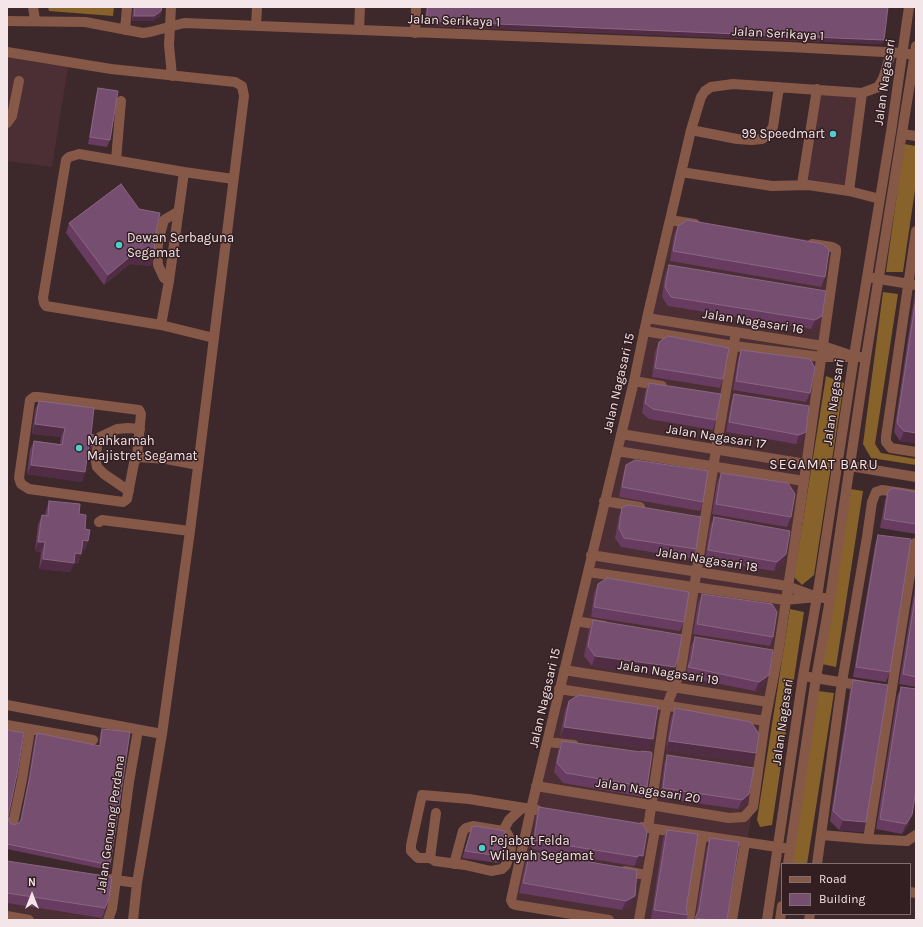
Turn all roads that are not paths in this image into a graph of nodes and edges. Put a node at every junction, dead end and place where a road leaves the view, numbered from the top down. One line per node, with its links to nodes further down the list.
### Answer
1 (33, 7): 8 (street)
2 (127, 7): 12 (street)
3 (171, 7): 10 (street)
4 (257, 7): 11 (street)
5 (360, 7): 13 (street)
6 (416, 7): 14 (street)
7 (909, 7): 18 (street, Jalan Nagasari)
8 (35, 20): 9 (street, Jalan Serikaya 1); 12 (street, Jalan Serikaya 1)
9 (7, 21)
10 (169, 26): 11 (street, Jalan Serikaya 1); 12 (street, Jalan Serikaya 1); 19 (street)
11 (256, 26): 13 (street, Jalan Serikaya 1)
12 (125, 30)
13 (359, 30): 14 (street, Jalan Serikaya 1)
14 (414, 33): 17 (street, Jalan Serikaya 1)
15 (915, 50): 18 (street, Jalan Serikaya 1); 27 (street, Jalan Nagasari)
16 (7, 52): 19 (street)
17 (891, 52): 18 (street, Jalan Serikaya 1); 23 (street)
18 (903, 53): 35 (street, Jalan Nagasari)
19 (172, 76): 32 (street)
20 (20, 81): 25 (street)
21 (779, 87): 22 (street, Jalan Nagasari 15); 26 (street, Jalan Nagasari 15); 26 (street)
22 (817, 89): 23 (street, Jalan Nagasari 15); 33 (street)
23 (862, 93): 34 (street)
24 (121, 101): 29 (street)
25 (7, 123)
26 (691, 130): 31 (street, Jalan Nagasari 15)
27 (902, 134): 28 (street); 42 (street, Jalan Nagasari)
28 (916, 136)
29 (116, 160): 30 (street); 46 (street)
30 (184, 172): 32 (street); 36 (street)
31 (681, 172): 33 (street); 37 (street, Jalan Nagasari 15)
32 (233, 178): 49 (street)
33 (802, 184): 34 (street)
34 (849, 191): 35 (street)
35 (880, 199): 41 (street, Jalan Nagasari)
36 (179, 211): 43 (street); 43 (street)
37 (670, 220): 38 (street); 45 (street, Jalan Nagasari 15)
38 (704, 226)
39 (916, 231): 44 (street)
40 (802, 242): 51 (street)
41 (868, 277): 42 (street); 52 (street, Jalan Nagasari)
42 (879, 279): 44 (street); 54 (street, Jalan Nagasari)
43 (169, 281): 46 (street)
44 (912, 284): 61 (street)
45 (647, 318): 47 (street, Jalan Nagasari 15); 48 (street, Jalan Nagasari 16)
46 (161, 325): 49 (street)
47 (644, 331): 50 (street); 55 (street, Jalan Nagasari 15)
48 (736, 332): 50 (street); 51 (street, Jalan Nagasari 16)
49 (214, 338): 65 (street)
50 (734, 346): 53 (street); 59 (street)
51 (822, 346): 52 (street, Jalan Nagasari 16); 53 (street)
52 (854, 356): 53 (street); 54 (street); 64 (street, Jalan Nagasari)
53 (821, 357): 63 (street)
54 (866, 357): 66 (street, Jalan Nagasari)
55 (634, 381): 56 (street); 58 (street, Jalan Nagasari 15)
56 (672, 388)
57 (140, 430): 62 (street); 70 (street); 70 (street)
58 (621, 434): 59 (street, Jalan Nagasari 17); 60 (street, Jalan Nagasari 15)
59 (716, 450): 63 (street, Jalan Nagasari 17); 67 (street)
60 (617, 451): 67 (street); 72 (street, Jalan Nagasari 15)
61 (916, 452)
62 (137, 457): 65 (street); 70 (street)
63 (806, 464): 69 (street)
64 (838, 464): 66 (street); 82 (street, Jalan Nagasari)
65 (198, 465): 75 (street)
66 (850, 465): 68 (street); 83 (street, Jalan Nagasari)
67 (713, 466): 69 (street); 79 (street)
68 (916, 477)
69 (804, 481): 80 (street)
70 (129, 491)
71 (916, 495): 90 (street)
72 (604, 501): 73 (street); 77 (street, Jalan Nagasari 15)
73 (651, 509)
74 (99, 522): 75 (street)
75 (190, 531): 101 (street)
76 (913, 543): 117 (street)
77 (591, 555): 78 (street, Jalan Nagasari 15); 79 (street, Jalan Nagasari 18)
78 (588, 572): 81 (street); 85 (street, Jalan Nagasari 15)
79 (697, 572): 80 (street, Jalan Nagasari 18); 81 (street)
80 (787, 586): 82 (street, Jalan Nagasari 18); 84 (street)
81 (694, 588): 84 (street); 91 (street)
82 (817, 597): 83 (street); 84 (street); 88 (street, Jalan Nagasari)
83 (830, 598): 89 (street, Jalan Nagasari)
84 (785, 600): 94 (street)
85 (576, 621): 86 (street); 87 (street, Jalan Nagasari 15)
86 (616, 628)
87 (564, 670): 91 (street, Jalan Nagasari 19); 93 (street, Jalan Nagasari 15)
88 (803, 676): 89 (street); 119 (street, Jalan Nagasari)
89 (816, 678): 90 (street); 120 (street, Jalan Nagasari)
90 (842, 682): 92 (street); 114 (street)
91 (674, 687): 94 (street, Jalan Nagasari 19); 96 (street)
92 (871, 687)
93 (559, 690): 96 (street); 103 (street, Jalan Nagasari 15)
94 (768, 702): 97 (street)
95 (7, 705): 100 (street)
96 (667, 705): 97 (street); 106 (street)
97 (765, 721): 106 (street, Jalan Nagasari 20)
98 (7, 725): 99 (street)
99 (30, 730): 102 (street); 110 (street)
100 (138, 730): 101 (street); 128 (street, Jalan Genuang Perdana)
101 (162, 734): 129 (street)
102 (93, 740)
103 (548, 742): 104 (street); 105 (street, Jalan Nagasari 15)
104 (587, 747)
105 (536, 786): 106 (street, Jalan Nagasari 20); 107 (street, Jalan Nagasari 15)
106 (652, 805): 112 (street)
107 (526, 808): 108 (street); 113 (street); 121 (street); 134 (street, Jalan Nagasari 15)
108 (547, 812)
109 (436, 813): 121 (street)
110 (12, 823)
111 (632, 826): 112 (street)
112 (651, 829): 116 (street); 126 (street)
113 (503, 831): 124 (street); 124 (street)
114 (822, 834): 117 (street); 123 (street)
115 (916, 835): 117 (street)
116 (702, 837): 118 (street); 136 (street)
117 (868, 839)
118 (745, 843): 119 (street); 137 (street)
119 (778, 848): 120 (street); 138 (street, Jalan Nagasari)
120 (790, 849): 122 (street, Jalan Nagasari)
121 (430, 858): 124 (street)
122 (788, 863)
123 (817, 863)
124 (454, 864)
125 (615, 870): 126 (street)
126 (646, 875): 135 (street)
127 (97, 877): 128 (street)
128 (116, 880): 129 (street); 132 (street, Jalan Genuang Perdana)
129 (137, 883): 133 (street)
130 (7, 916): 131 (street)
131 (29, 920)
132 (108, 920)
133 (133, 920)
134 (609, 920)
135 (639, 920)
136 (689, 920)
137 (732, 920)
138 (767, 920)

